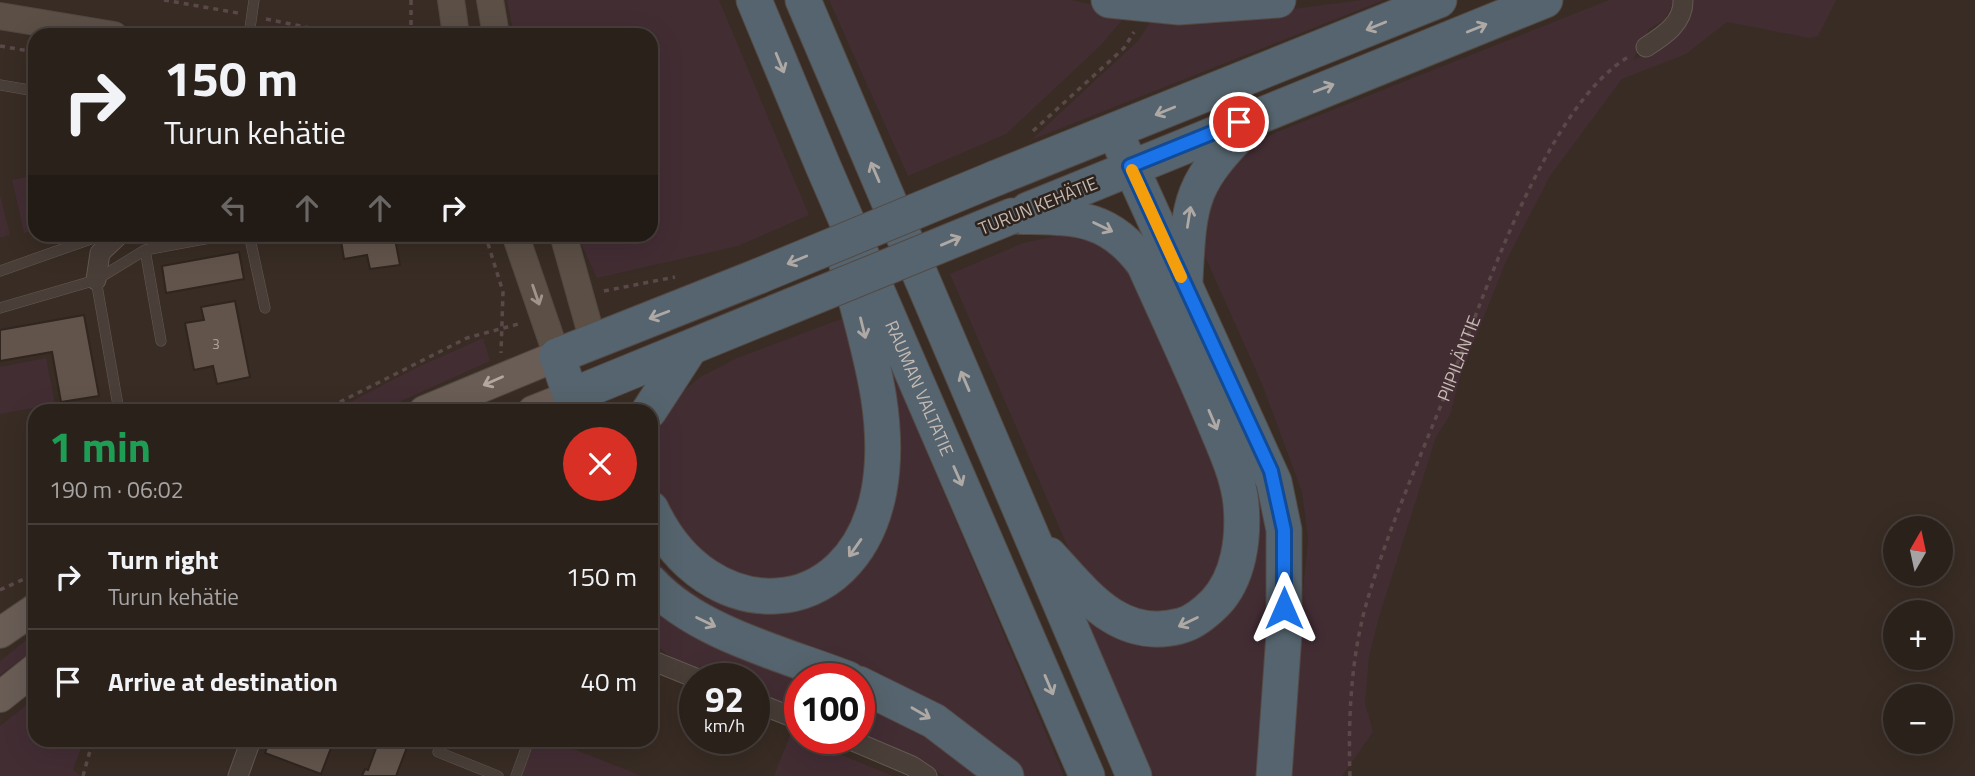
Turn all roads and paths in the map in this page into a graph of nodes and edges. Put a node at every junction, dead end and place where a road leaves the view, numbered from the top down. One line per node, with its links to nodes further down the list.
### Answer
1 (254, 0): 15 (lane)
2 (411, 0): 16 (path)
3 (451, 0): 17 (main road)
4 (490, 0): 18 (main road)
5 (754, 0): 27 (highway, RAUMAN VALTATIE, one-way to 27)
6 (803, 0): 57 (highway, one-way to 6)
7 (1109, 0): 8 (highway)
8 (1278, 0)
9 (1439, 0): 25 (highway, one-way to 25)
10 (1545, 0): 24 (highway, TURUN KEHÄTIE, one-way to 10)
11 (1683, 0): 20 (street)
12 (0, 16): 14 (main road)
13 (1137, 27): 26 (path)
14 (56, 28)
15 (250, 28)
16 (411, 28)
17 (455, 28)
18 (495, 28)
19 (0, 46): 21 (path)
20 (1646, 47): 83 (path, PIIPILÄNTIE)
21 (28, 51)
22 (0, 85): 23 (lane)
23 (28, 90)
24 (1261, 113): 28 (highway, TURUN KEHÄTIE); 40 (highway, one-way to 24)
25 (1115, 132): 28 (highway); 46 (highway, one-way to 46, bridge)
26 (1027, 136)
27 (823, 166): 56 (highway, one-way to 56); 80 (highway, RAUMAN VALTATIE, one-way to 80)
28 (1130, 166): 29 (highway, TURUN KEHÄTIE); 40 (highway)
29 (1012, 216): 47 (highway, TURUN KEHÄTIE, one-way to 29, bridge); 57 (highway, one-way to 57)
30 (82, 242): 38 (lane)
31 (112, 242): 39 (street)
32 (188, 242): 37 (lane)
33 (251, 242): 42 (lane)
34 (487, 242): 44 (path)
35 (518, 242): 49 (main road, one-way to 49)
36 (565, 242): 46 (main road)
37 (145, 250): 39 (lane); 45 (lane)
38 (0, 271)
39 (96, 280): 41 (lane); 51 (lane)
40 (1185, 285): 82 (highway)
41 (0, 308)
42 (265, 308)
43 (514, 326): 44 (path)
44 (502, 328): 48 (path); 52 (path)
45 (161, 341)
46 (593, 341): 49 (highway); 50 (highway)
47 (690, 348): 50 (highway, TURUN KEHÄTIE); 55 (highway)
48 (501, 352)
49 (557, 356): 53 (main road, one-way to 53); 54 (highway)
50 (608, 397): 54 (highway, TURUN KEHÄTIE)
51 (118, 404)
52 (335, 404)
53 (442, 404)
54 (573, 404)
55 (654, 404)
56 (658, 522)
57 (1031, 534): 81 (highway)
58 (28, 578): 59 (path)
59 (0, 590)
60 (658, 590): 64 (highway, one-way to 64)
61 (28, 615): 62 (main road)
62 (0, 633)
63 (658, 663): 65 (street)
64 (808, 663)
65 (679, 671)
66 (28, 675): 68 (main road)
67 (875, 692): 79 (highway, one-way to 79)
68 (0, 697)
69 (91, 747): 74 (path)
70 (249, 747): 75 (street)
71 (526, 747): 77 (lane)
72 (875, 750): 78 (street)
73 (438, 752): 76 (lane)
74 (83, 776)
75 (239, 776)
76 (498, 776)
77 (516, 776)
78 (927, 776)
79 (1006, 776)
80 (1087, 776)
81 (1134, 776)
82 (1274, 776)
83 (1350, 776)

